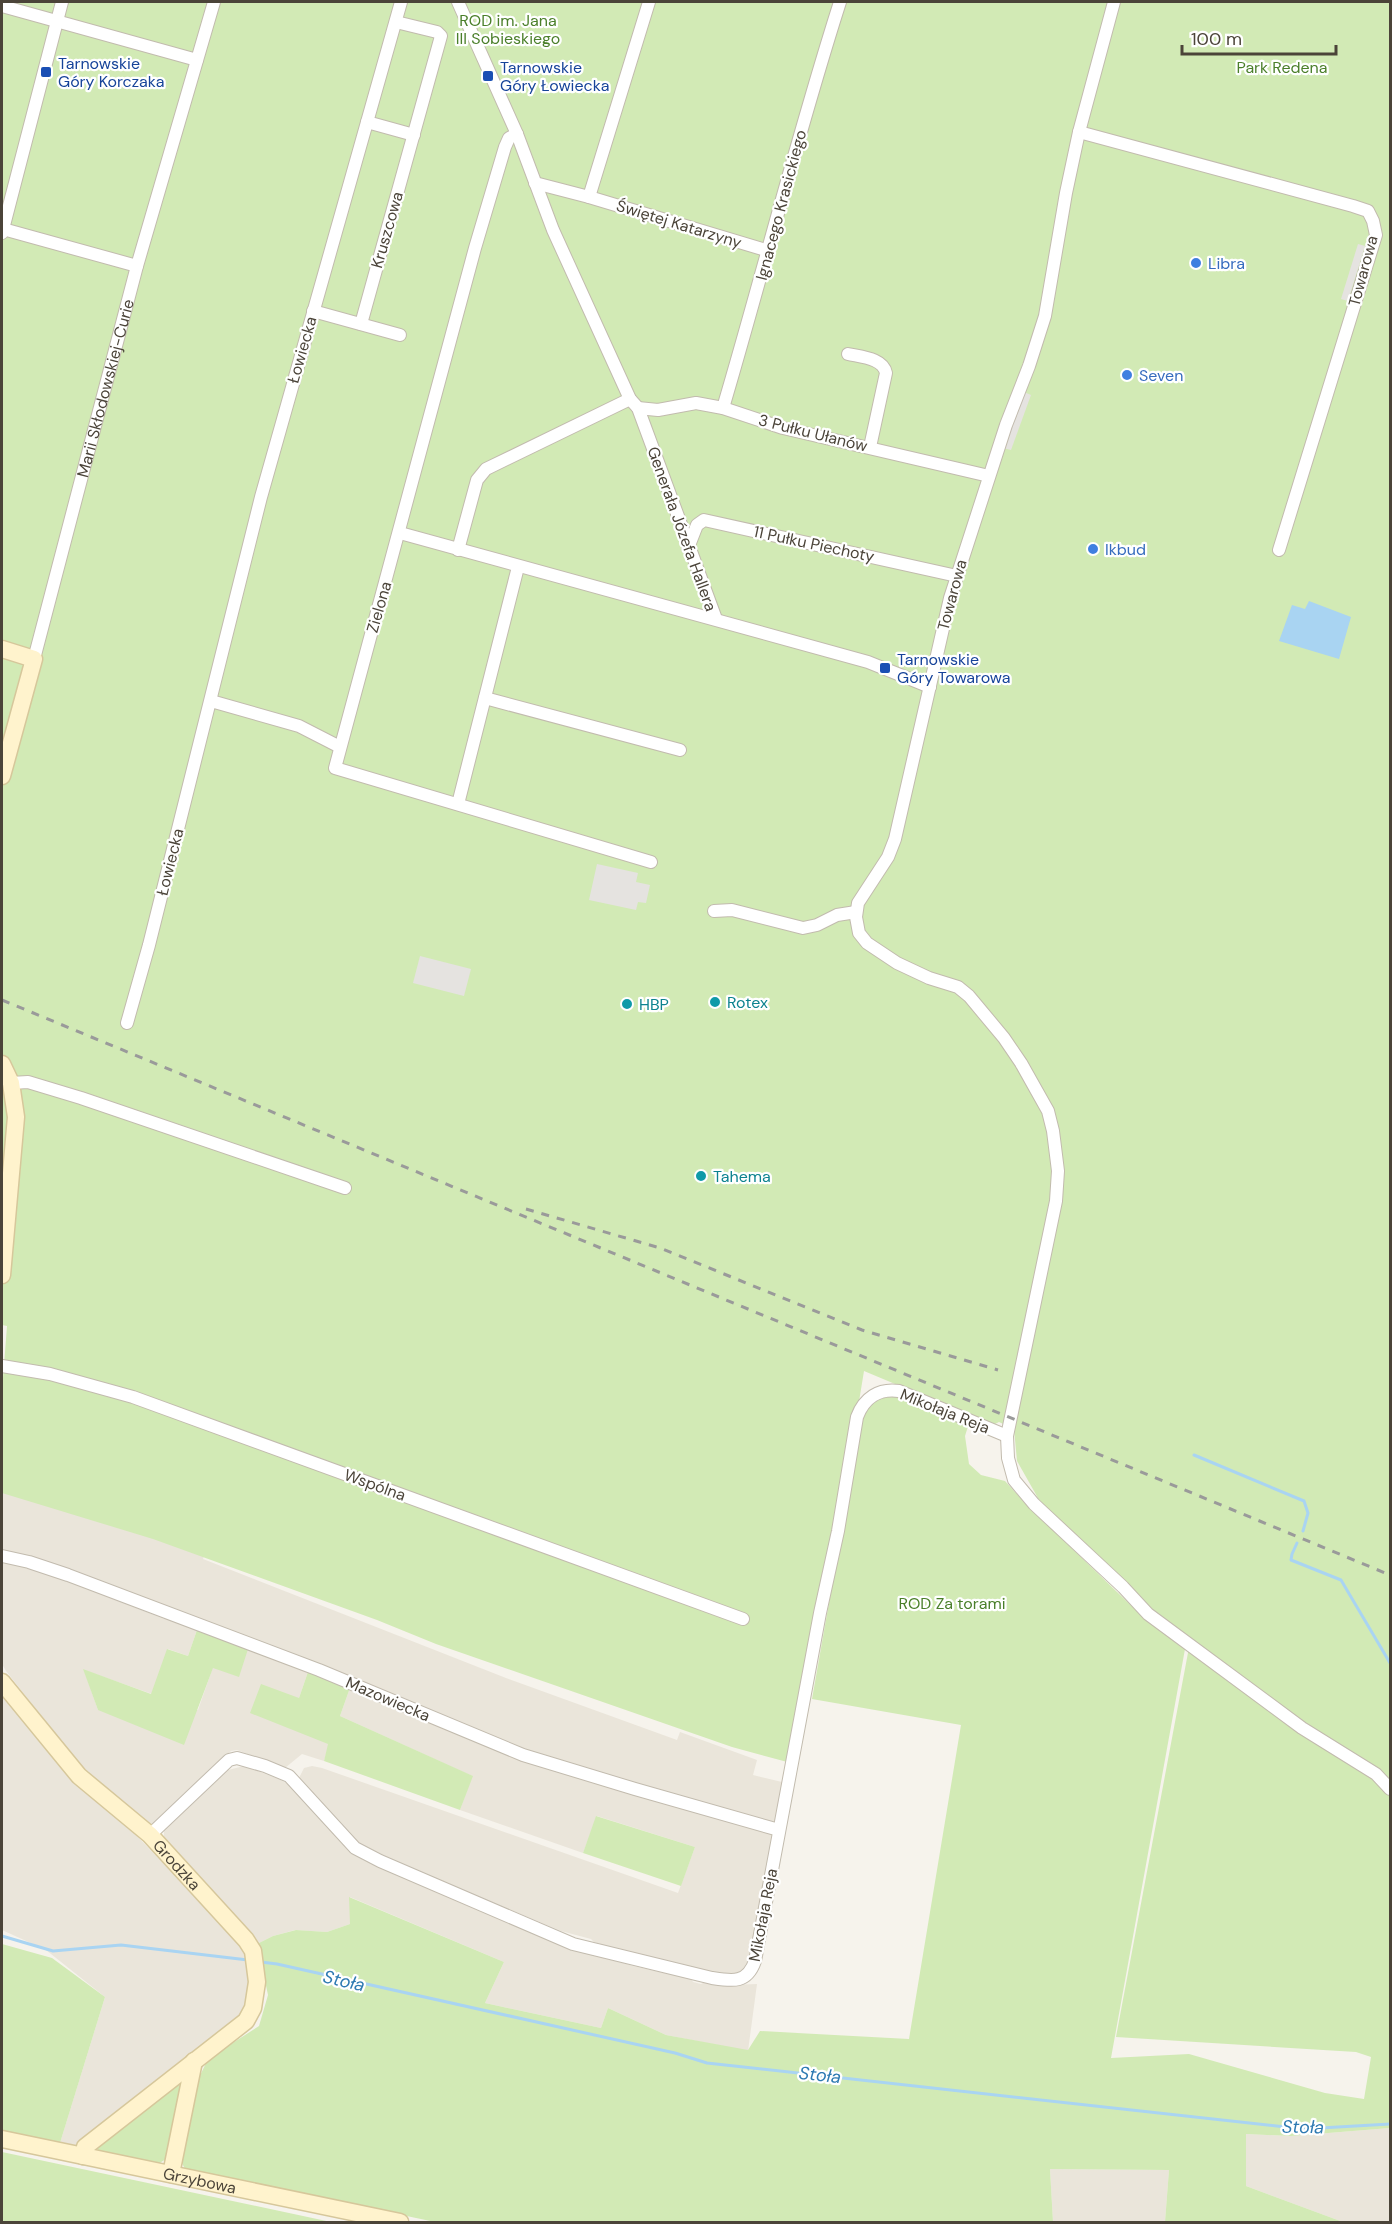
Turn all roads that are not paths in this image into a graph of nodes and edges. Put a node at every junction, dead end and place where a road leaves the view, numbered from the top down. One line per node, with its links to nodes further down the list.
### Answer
1 (62, 2): 9 (street)
2 (214, 2): 11 (street, Marii Skłodowskiej-Curie)
3 (401, 2): 10 (street, Łowiecka)
4 (458, 2): 14 (street, Generała Józefa Hallera)
5 (648, 2): 17 (street)
6 (840, 2): 19 (street, Ignacego Krasickiego)
7 (1114, 2): 13 (street, Towarowa)
8 (2, 6): 9 (street)
9 (56, 21): 11 (street); 18 (street)
10 (396, 21): 12 (street, Łowiecka); 15 (street, Kruszcowa)
11 (197, 60): 20 (street, Marii Skłodowskiej-Curie)
12 (367, 122): 15 (street); 21 (street, Łowiecka)
13 (1079, 132): 28 (street, Towarowa); 32 (street, Towarowa)
14 (517, 134): 16 (street, Generała Józefa Hallera); 29 (street, Zielona)
15 (414, 135): 22 (street, Kruszcowa)
16 (535, 183): 17 (street, Świętej Katarzyny); 25 (street, Generała Józefa Hallera)
17 (589, 197): 19 (street, Świętej Katarzyny)
18 (2, 231): 20 (street)
19 (769, 251): 26 (street, Ignacego Krasickiego)
20 (137, 266): 37 (street, Marii Skłodowskiej-Curie)
21 (313, 311): 22 (street); 40 (street, Łowiecka)
22 (360, 324): 23 (street)
23 (400, 335)
24 (848, 354): 27 (street)
25 (634, 404): 26 (street, 3 Pułku Ułanów); 30 (street, Generała Józefa Hallera); 31 (street)
26 (723, 408): 27 (street, 3 Pułku Ułanów)
27 (870, 447): 28 (street, 3 Pułku Ułanów)
28 (989, 476): 34 (street, Towarowa)
29 (400, 533): 31 (street); 41 (street, Zielona)
30 (688, 549): 34 (street, 11 Pułku Piechoty); 35 (street, Generała Józefa Hallera)
31 (458, 550): 33 (street)
32 (1279, 550)
33 (518, 567): 35 (street); 39 (street)
34 (957, 576): 38 (street, Towarowa)
35 (714, 615): 38 (street, Generała Józefa Hallera)
36 (2, 649): 37 (street)
37 (34, 658): 43 (street, Marii Skłodowskiej-Curie)
38 (930, 687): 47 (street, Towarowa)
39 (485, 698): 42 (street); 44 (street)
40 (211, 701): 41 (street); 48 (street, Łowiecka)
41 (340, 747): 44 (street, Zielona)
42 (680, 750)
43 (2, 776)
44 (458, 804): 45 (street, Zielona)
45 (651, 862)
46 (714, 911): 47 (street)
47 (856, 912): 54 (street)
48 (127, 1023)
49 (2, 1064): 50 (street)
50 (11, 1083): 51 (street); 52 (street)
51 (345, 1188)
52 (2, 1275)
53 (2, 1366): 56 (street, Wspólna)
54 (1007, 1436): 58 (street); 59 (street, Mikołaja Reja)
55 (2, 1556): 59 (street, Mazowiecka)
56 (743, 1619)
57 (2, 1684): 60 (street, Grodzka)
58 (1390, 1789)
59 (779, 1830): 60 (street, Mikołaja Reja)
60 (150, 1835): 61 (street, Grodzka)
61 (194, 2061): 63 (street, Grodzka); 64 (street)
62 (2, 2139): 63 (street, Grzybowa)
63 (83, 2156): 64 (street, Grzybowa)
64 (171, 2174): 65 (street, Grzybowa)
65 (400, 2223)

